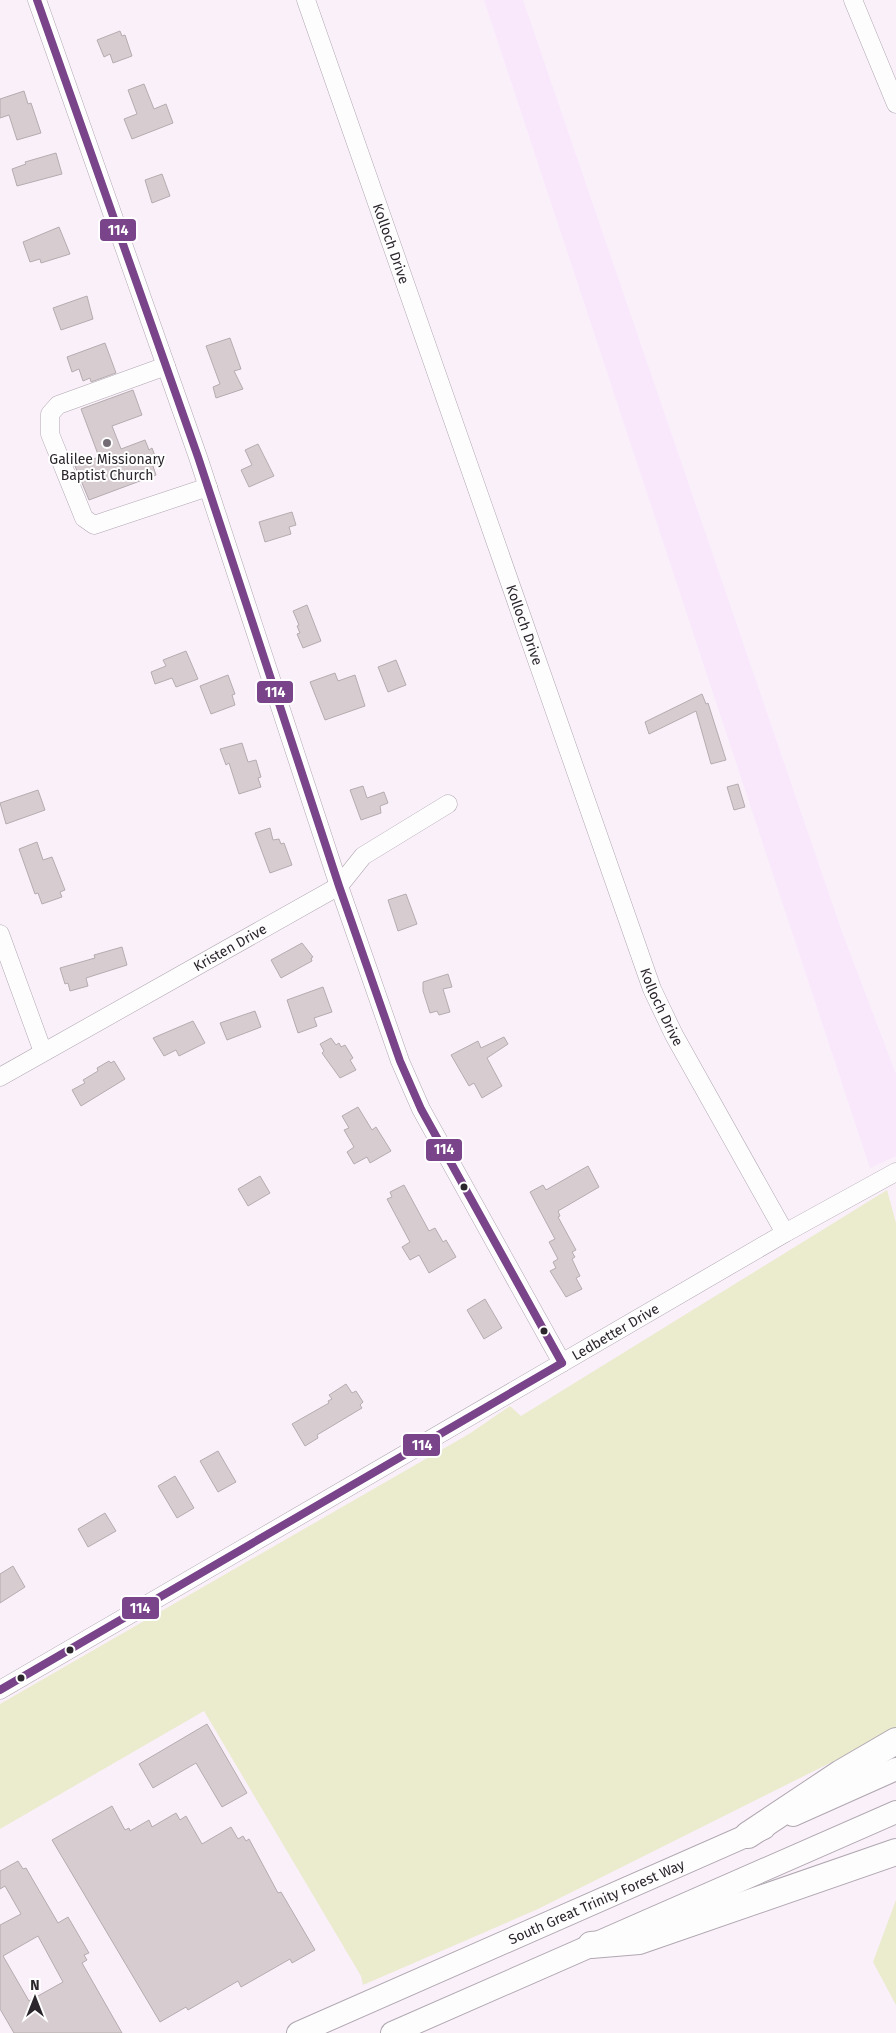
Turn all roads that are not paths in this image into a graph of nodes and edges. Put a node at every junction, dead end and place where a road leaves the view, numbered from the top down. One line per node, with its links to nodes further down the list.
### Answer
1 (37, 0): 5 (street)
2 (306, 0): 13 (street, Kolloch Drive)
3 (853, 0): 4 (street)
4 (896, 104)
5 (166, 366): 6 (street); 6 (street)
6 (208, 487): 8 (street)
7 (448, 804): 8 (street, Kristen Drive)
8 (339, 886): 10 (street, Kristen Drive); 14 (street)
9 (0, 934): 10 (street)
10 (43, 1052): 11 (street, Kristen Drive)
11 (0, 1076)
12 (896, 1172): 13 (street, Ledbetter Drive)
13 (785, 1233): 14 (street, Ledbetter Drive)
14 (562, 1363): 15 (street, Ledbetter Drive)
15 (0, 1690)
16 (896, 1741): 19 (highway)
17 (896, 1769): 19 (main road, South Great Trinity Forest Way)
18 (896, 1812): 21 (main road)
19 (748, 1835): 22 (main road, South Great Trinity Forest Way)
20 (896, 1852): 21 (highway)
21 (591, 1945): 23 (main road)
22 (298, 2033)
23 (392, 2033)

